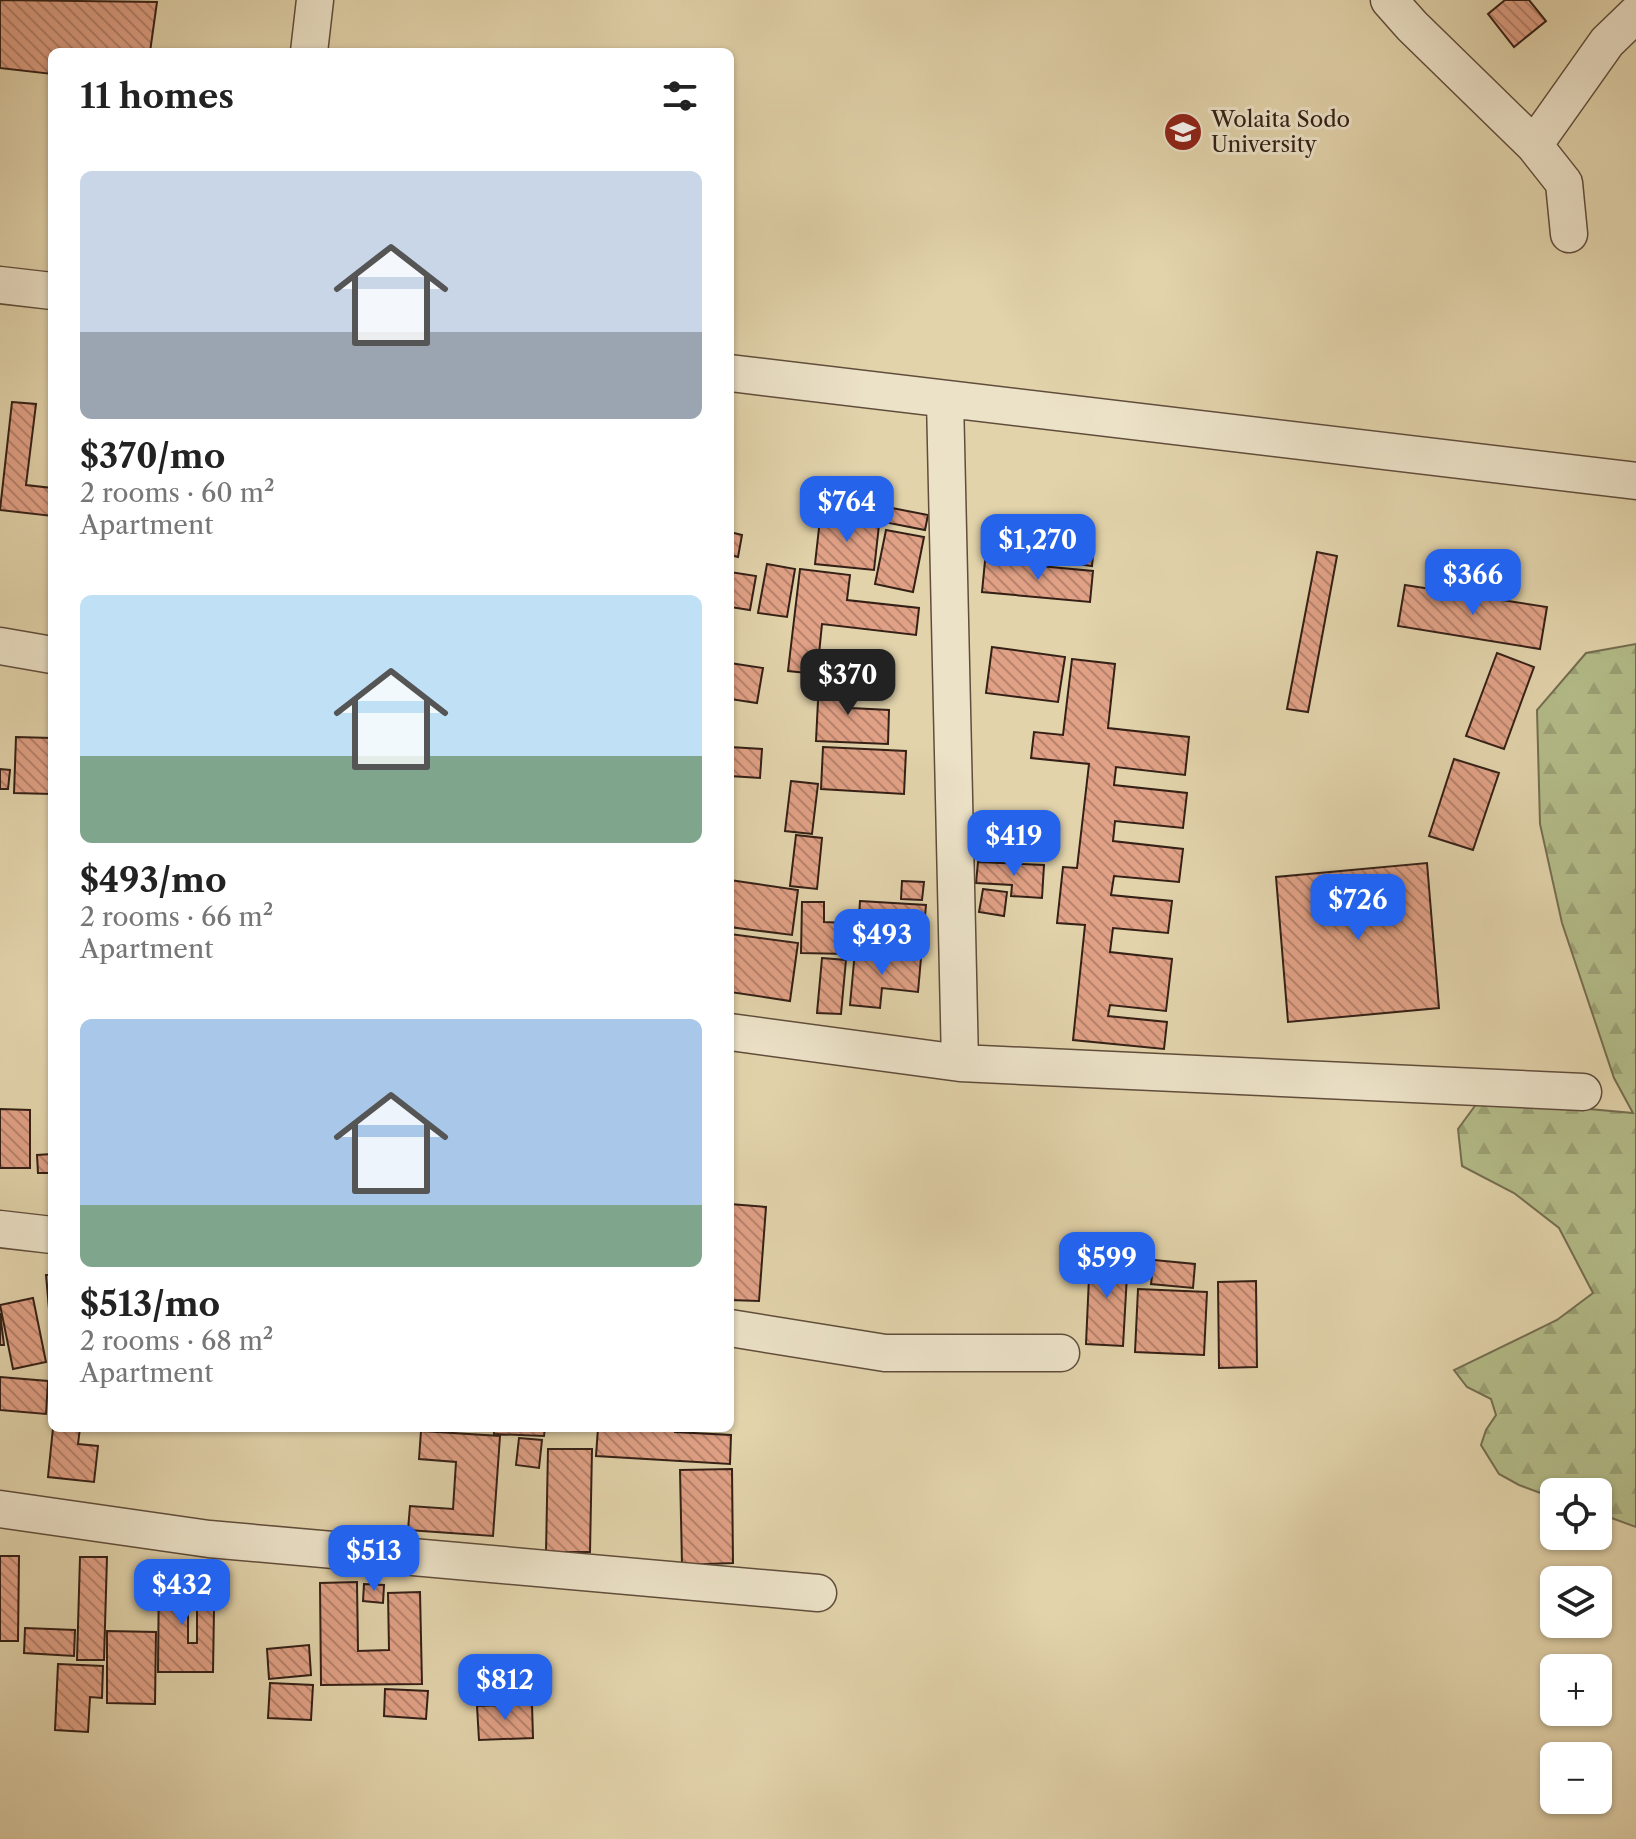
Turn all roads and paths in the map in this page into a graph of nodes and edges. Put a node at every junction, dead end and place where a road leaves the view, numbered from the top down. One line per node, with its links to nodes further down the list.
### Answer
1 (315, 0): 4 (street)
2 (1389, 0): 5 (street)
3 (1636, 14): 5 (street)
4 (309, 48)
5 (1534, 145): 6 (street)
6 (1569, 234)
7 (0, 285): 8 (street)
8 (48, 291)
9 (734, 373): 10 (street)
10 (945, 399): 11 (street); 15 (street)
11 (1636, 481)
12 (0, 646): 13 (street)
13 (48, 654)
14 (734, 1033): 15 (street)
15 (960, 1063): 16 (street)
16 (1583, 1092)
17 (0, 1229): 18 (street)
18 (48, 1235)
19 (734, 1329): 20 (street)
20 (1061, 1353)
21 (0, 1509): 22 (street)
22 (818, 1593)

